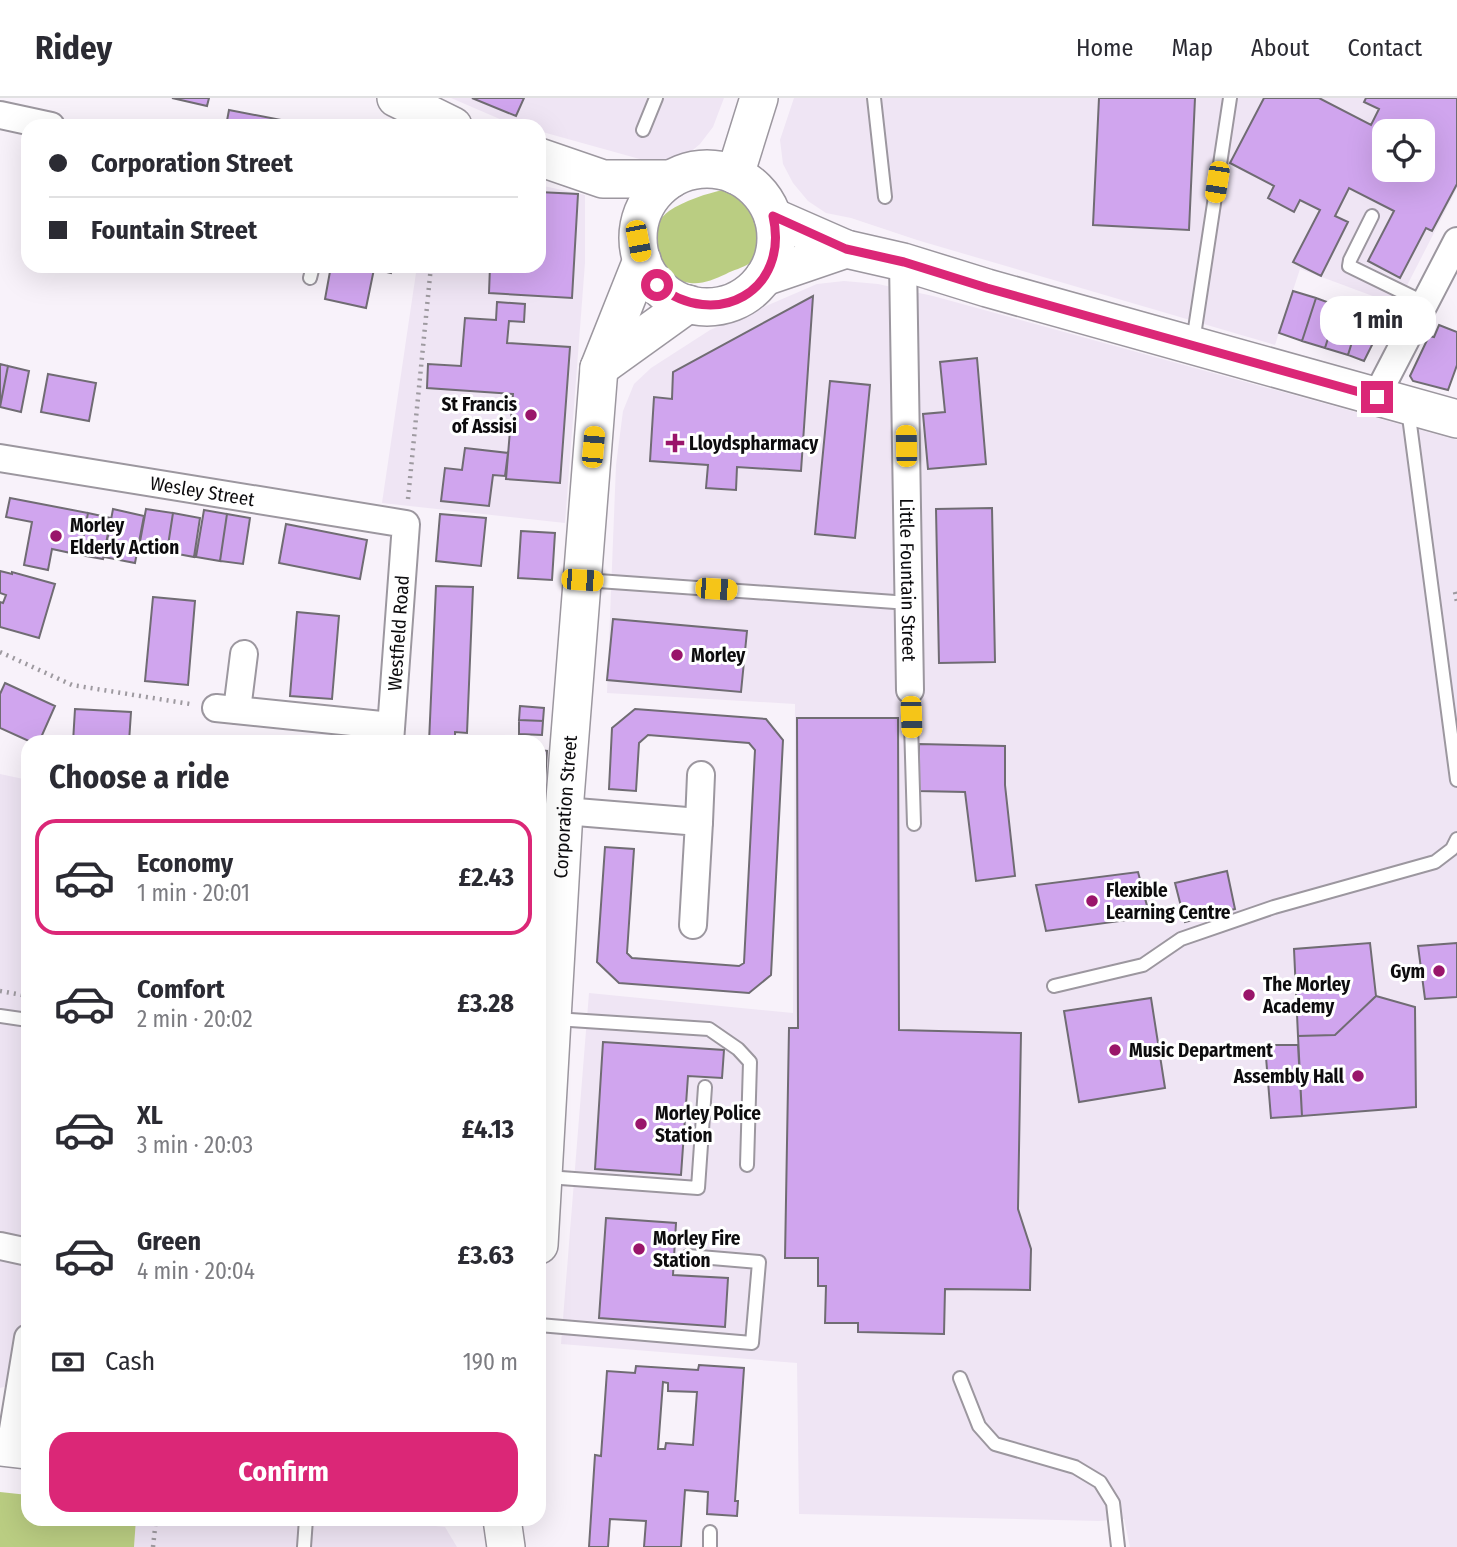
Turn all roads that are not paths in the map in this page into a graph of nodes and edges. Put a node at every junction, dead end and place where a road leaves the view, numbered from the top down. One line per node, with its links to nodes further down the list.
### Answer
1 (656, 98): 7 (lane)
2 (759, 98): 9 (main road)
3 (874, 98): 12 (lane)
4 (1230, 98): 23 (lane)
5 (0, 115): 6 (street)
6 (21, 120)
7 (643, 130)
8 (546, 159): 10 (main road)
9 (735, 175): 11 (main road); 13 (main road)
10 (603, 179): 11 (main road); 15 (main road)
11 (671, 179): 15 (main road)
12 (886, 197)
13 (773, 216): 16 (main road); 20 (main road)
14 (1372, 216): 21 (lane)
15 (640, 222): 18 (main road, Corporation Street)
16 (846, 249): 19 (main road); 20 (main road)
17 (1454, 254): 21 (street)
18 (642, 260): 22 (main road); 24 (main road, Corporation Street)
19 (904, 262): 23 (main road); 30 (street, Little Fountain Street)
20 (764, 276): 22 (main road)
21 (1425, 303): 25 (street)
22 (688, 304): 24 (main road)
23 (1193, 345): 25 (main road)
24 (599, 368): 29 (main road, Corporation Street)
25 (1392, 401): 26 (main road); 35 (lane)
26 (1457, 419)
27 (0, 458): 28 (street, Wesley Street)
28 (406, 524): 33 (street, Westfield Road)
29 (582, 580): 30 (lane); 36 (main road, Corporation Street)
30 (909, 603): 32 (street, Little Fountain Street)
31 (244, 654): 33 (street)
32 (910, 691): 38 (lane)
33 (390, 734)
34 (701, 775): 37 (street)
35 (1457, 780)
36 (564, 811): 37 (street); 44 (main road, Corporation Street)
37 (699, 822): 40 (street)
38 (914, 824)
39 (1457, 839): 41 (lane)
40 (693, 925)
41 (1054, 986)
42 (0, 1016): 43 (lane)
43 (21, 1019)
44 (551, 1019): 45 (main road, Corporation Street); 47 (lane)
45 (546, 1066)
46 (705, 1087): 48 (lane)
47 (747, 1165)
48 (546, 1177)
49 (0, 1246): 50 (street)
50 (21, 1250)
51 (688, 1256): 52 (lane)
52 (546, 1326)
53 (960, 1378): 62 (lane)
54 (21, 1389): 55 (street)
55 (13, 1448)
56 (306, 1526): 59 (lane)
57 (503, 1526): 60 (main road)
58 (710, 1532): 61 (lane)
59 (304, 1547)
60 (506, 1547)
61 (710, 1547)
62 (1118, 1547)

